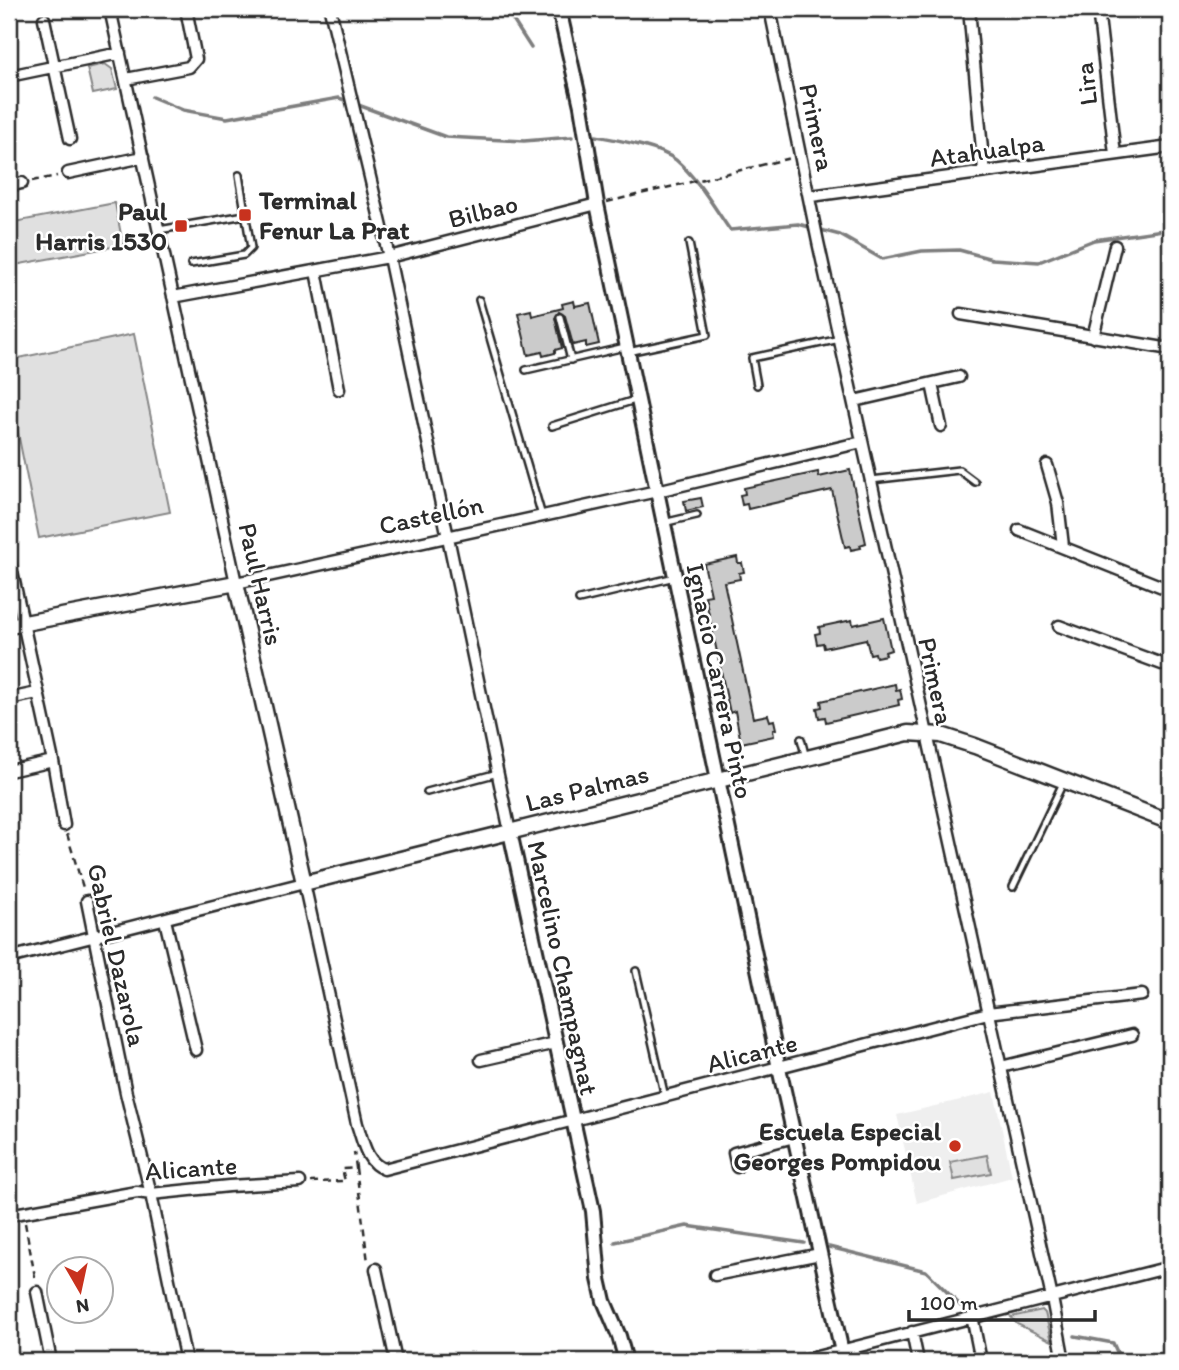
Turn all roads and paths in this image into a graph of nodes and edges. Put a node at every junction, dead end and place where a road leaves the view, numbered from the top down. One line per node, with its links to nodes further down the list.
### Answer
1 (110, 9): 9 (street, Paul Harris)
2 (186, 9): 12 (street)
3 (330, 9): 31 (street, Marcelino Champagnat)
4 (559, 9): 26 (street, Ignacio Carrera Pinto)
5 (771, 9): 18 (street, Primera)
6 (969, 9): 20 (street)
7 (1098, 9): 17 (street, Lira)
8 (44, 19): 10 (street)
9 (120, 53): 10 (street); 12 (street, Paul Harris)
10 (54, 66): 11 (street); 14 (street)
11 (9, 76)
12 (126, 79): 19 (street, Paul Harris)
13 (9, 139): 16 (street)
14 (70, 139)
15 (1170, 147): 17 (street, Atahualpa)
16 (11, 152)
17 (1115, 154): 20 (street, Atahualpa)
18 (801, 156): 25 (street, Primera); 26 (path)
19 (143, 157): 21 (street); 28 (street, Paul Harris)
20 (984, 171): 25 (street, Atahualpa)
21 (68, 173): 23 (path)
22 (239, 175): 27 (lane)
23 (22, 183): 24 (street)
24 (9, 186)
25 (810, 196): 39 (street, Primera)
26 (597, 204): 31 (street, Bilbao); 40 (street, Ignacio Carrera Pinto)
27 (245, 215): 28 (lane); 32 (lane)
28 (159, 230): 34 (street, Paul Harris)
29 (689, 243): 40 (lane)
30 (1115, 246): 38 (street)
31 (389, 257): 33 (street, Bilbao); 61 (street, Marcelino Champagnat)
32 (191, 264)
33 (316, 271): 34 (street, Bilbao); 47 (street)
34 (173, 297): 65 (street, Paul Harris)
35 (479, 300): 58 (lane)
36 (961, 314): 38 (street)
37 (560, 317): 42 (lane)
38 (1093, 337): 41 (street)
39 (840, 339): 46 (lane); 49 (street, Primera)
40 (627, 349): 42 (lane); 48 (street, Ignacio Carrera Pinto)
41 (1170, 349)
42 (571, 359): 43 (lane)
43 (526, 370)
44 (960, 377): 45 (street)
45 (932, 384): 49 (street); 51 (street)
46 (757, 385)
47 (339, 389)
48 (638, 399): 50 (lane); 56 (street, Ignacio Carrera Pinto)
49 (854, 401): 52 (street, Primera)
50 (552, 426)
51 (941, 426)
52 (862, 442): 54 (street, Primera); 56 (street, Castellón)
53 (1046, 465): 62 (street)
54 (870, 480): 55 (lane); 73 (street, Primera)
55 (975, 482)
56 (657, 491): 58 (street, Castellón); 59 (street, Ignacio Carrera Pinto)
57 (697, 515): 59 (lane)
58 (542, 516): 61 (street, Castellón)
59 (663, 523): 64 (street, Ignacio Carrera Pinto)
60 (1019, 530): 62 (street)
61 (448, 536): 65 (street, Castellón); 78 (street, Marcelino Champagnat)
62 (1063, 546): 66 (street)
63 (9, 558): 68 (street)
64 (675, 577): 67 (lane); 79 (street, Ignacio Carrera Pinto)
65 (236, 583): 68 (main road, Castellón); 85 (main road, Paul Harris)
66 (1170, 590)
67 (579, 600)
68 (15, 625): 71 (street)
69 (1059, 626): 70 (street)
70 (1170, 667)
71 (37, 693): 72 (street); 76 (street)
72 (9, 699)
73 (925, 733): 75 (main road, Las Palmas); 80 (main road, Las Palmas); 93 (street, Primera)
74 (801, 738): 75 (lane)
75 (806, 758): 79 (main road, Las Palmas)
76 (53, 761): 77 (street); 83 (street)
77 (9, 771)
78 (498, 773): 81 (lane); 84 (street, Marcelino Champagnat)
79 (718, 780): 84 (main road, Las Palmas); 99 (street, Ignacio Carrera Pinto)
80 (1064, 780): 82 (main road, Las Palmas); 86 (lane)
81 (427, 792)
82 (1170, 822)
83 (64, 825): 87 (path, Gabriel Dazarola)
84 (510, 832): 85 (main road, Las Palmas); 95 (street, Marcelino Champagnat)
85 (304, 883): 88 (street, Las Palmas); 104 (street, Paul Harris)
86 (1013, 887)
87 (87, 901): 89 (street, Gabriel Dazarola)
88 (165, 920): 89 (street, Las Palmas); 96 (street)
89 (96, 938): 90 (street, Las Palmas); 108 (street, Gabriel Dazarola)
90 (9, 958)
91 (636, 971): 100 (lane)
92 (1142, 995): 93 (street, Alicante)
93 (988, 1013): 98 (street, Primera); 99 (street, Alicante)
94 (1132, 1035): 98 (street)
95 (556, 1043): 97 (street); 101 (street, Marcelino Champagnat)
96 (196, 1051)
97 (481, 1060)
98 (1001, 1067): 116 (street, Primera)
99 (779, 1068): 100 (street, Alicante); 102 (street, Ignacio Carrera Pinto)
100 (664, 1097): 101 (street, Alicante)
101 (573, 1120): 104 (street, Alicante); 123 (street, Marcelino Champagnat)
102 (794, 1138): 105 (street); 111 (street, Ignacio Carrera Pinto)
103 (352, 1142): 106 (path)
104 (376, 1166)
105 (737, 1167)
106 (356, 1168): 107 (path); 113 (path)
107 (300, 1182): 108 (street, Alicante)
108 (151, 1194): 109 (street, Alicante); 121 (street, Gabriel Dazarola)
109 (23, 1212): 110 (street, Alicante); 115 (path)
110 (9, 1215)
111 (820, 1254): 114 (street); 119 (street, Ignacio Carrera Pinto)
112 (1170, 1267): 116 (street)
113 (376, 1269): 122 (street)
114 (715, 1275)
115 (37, 1292): 120 (street)
116 (1052, 1298): 117 (street); 127 (street, Primera)
117 (972, 1316): 118 (street); 126 (street)
118 (912, 1332): 119 (street); 125 (street)
119 (843, 1355): 124 (street)
120 (51, 1361)
121 (186, 1361)
122 (396, 1361)
123 (626, 1361)
124 (801, 1361)
125 (918, 1361)
126 (981, 1361)
127 (1064, 1361)

